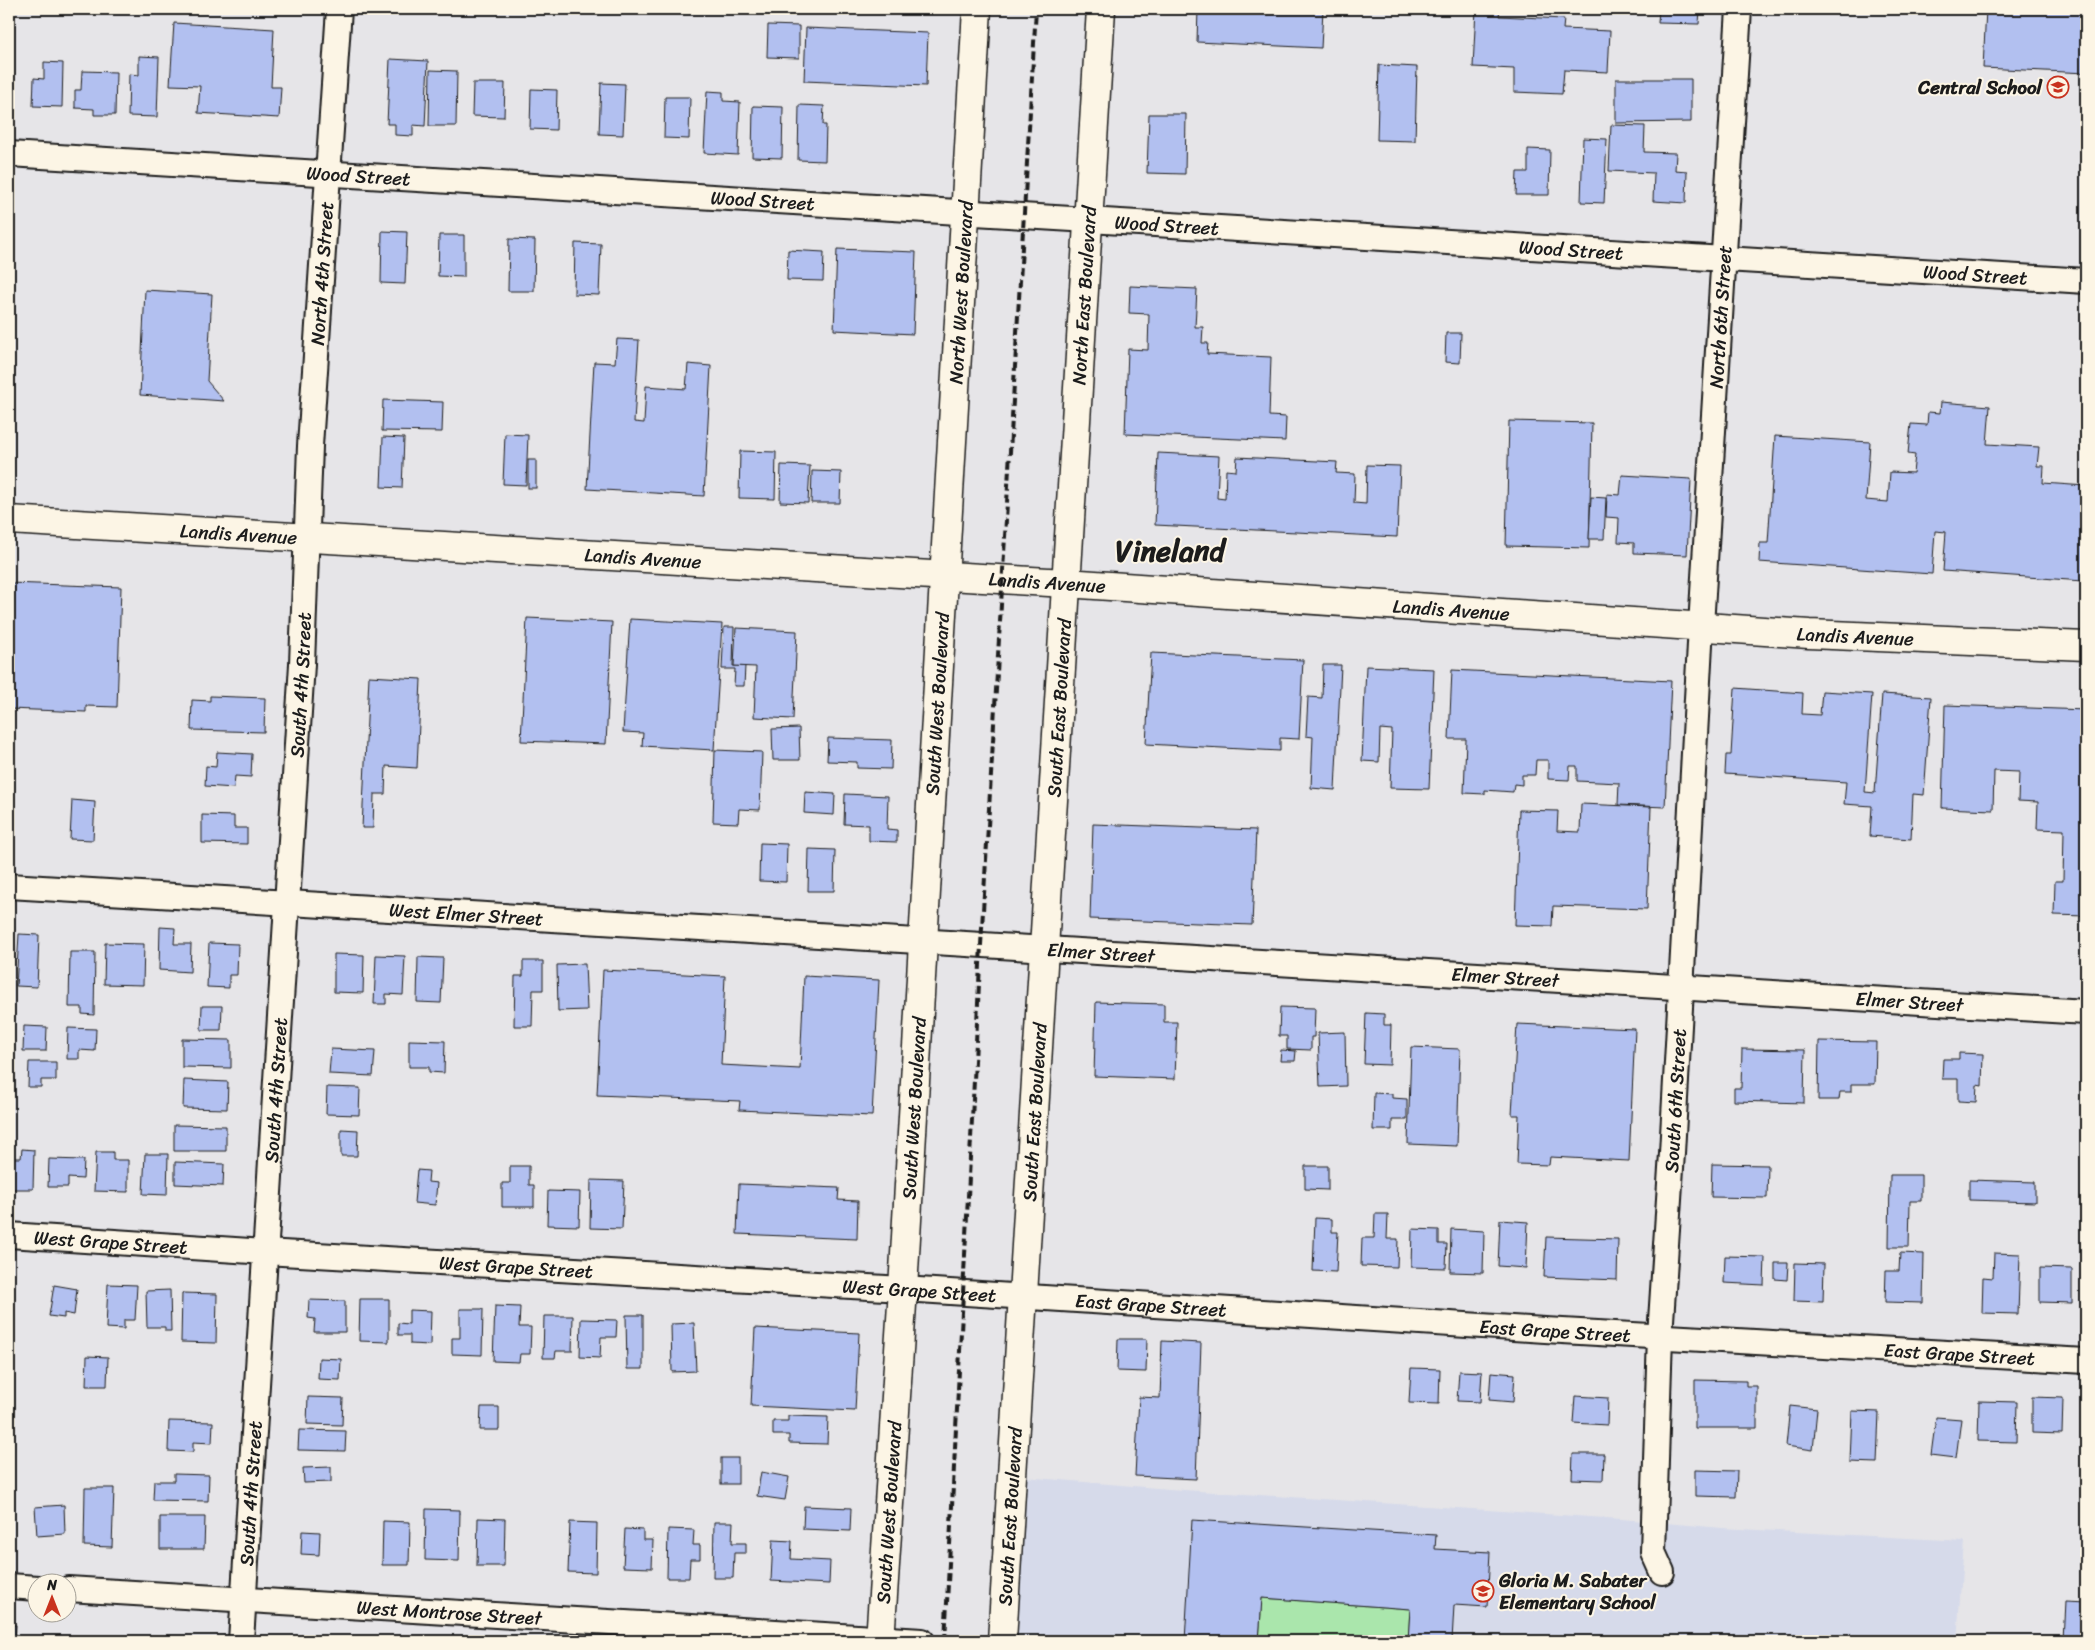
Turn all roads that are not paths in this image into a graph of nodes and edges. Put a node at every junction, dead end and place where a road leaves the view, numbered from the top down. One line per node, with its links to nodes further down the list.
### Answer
1 (339, 9): 6 (street, North 4th Street)
2 (977, 9): 7 (main road, North West Boulevard)
3 (1102, 9): 8 (main road, North East Boulevard)
4 (1739, 9): 9 (street, North 6th Street)
5 (9, 154): 6 (street, Wood Street)
6 (328, 173): 7 (street, Wood Street); 12 (street, North 4th Street)
7 (966, 212): 8 (street, Wood Street); 13 (main road, North West Boulevard)
8 (1088, 219): 9 (street, Wood Street); 14 (main road, North East Boulevard)
9 (1724, 259): 10 (street, Wood Street); 15 (street, North 6th Street)
10 (2086, 281)
11 (9, 520): 12 (main road, Landis Avenue)
12 (308, 538): 13 (main road, Landis Avenue); 18 (street, South 4th Street)
13 (944, 576): 14 (main road, Landis Avenue); 19 (main road, South West Boulevard)
14 (1066, 583): 15 (main road, Landis Avenue); 20 (main road, South East Boulevard)
15 (1701, 626): 16 (main road, Landis Avenue); 21 (street, South 6th Street)
16 (2086, 646)
17 (9, 886): 18 (street, West Elmer Street)
18 (287, 902): 19 (street, West Elmer Street); 24 (street, South 4th Street)
19 (924, 942): 20 (street, Elmer Street); 25 (main road, South West Boulevard)
20 (1044, 949): 21 (street, Elmer Street); 26 (main road, South East Boulevard)
21 (1682, 986): 22 (street, Elmer Street); 27 (street, South 6th Street)
22 (2086, 1012)
23 (9, 1235): 24 (street, West Grape Street)
24 (265, 1252): 25 (street, West Grape Street); 33 (street, South 4th Street)
25 (903, 1289): 26 (street, West Grape Street); 34 (main road, South West Boulevard)
26 (1023, 1296): 27 (street, East Grape Street); 37 (main road, South East Boulevard)
27 (1660, 1336): 28 (street, East Grape Street); 29 (street, South 6th Street)
28 (2086, 1361)
29 (1662, 1572)
30 (9, 1586): 31 (street)
31 (28, 1587)
32 (78, 1590): 33 (street, West Montrose Street)
33 (244, 1600): 34 (street, West Montrose Street); 35 (street, South 4th Street)
34 (880, 1640): 36 (street, West Montrose Street)
35 (241, 1641)
36 (922, 1641)
37 (1002, 1641)

